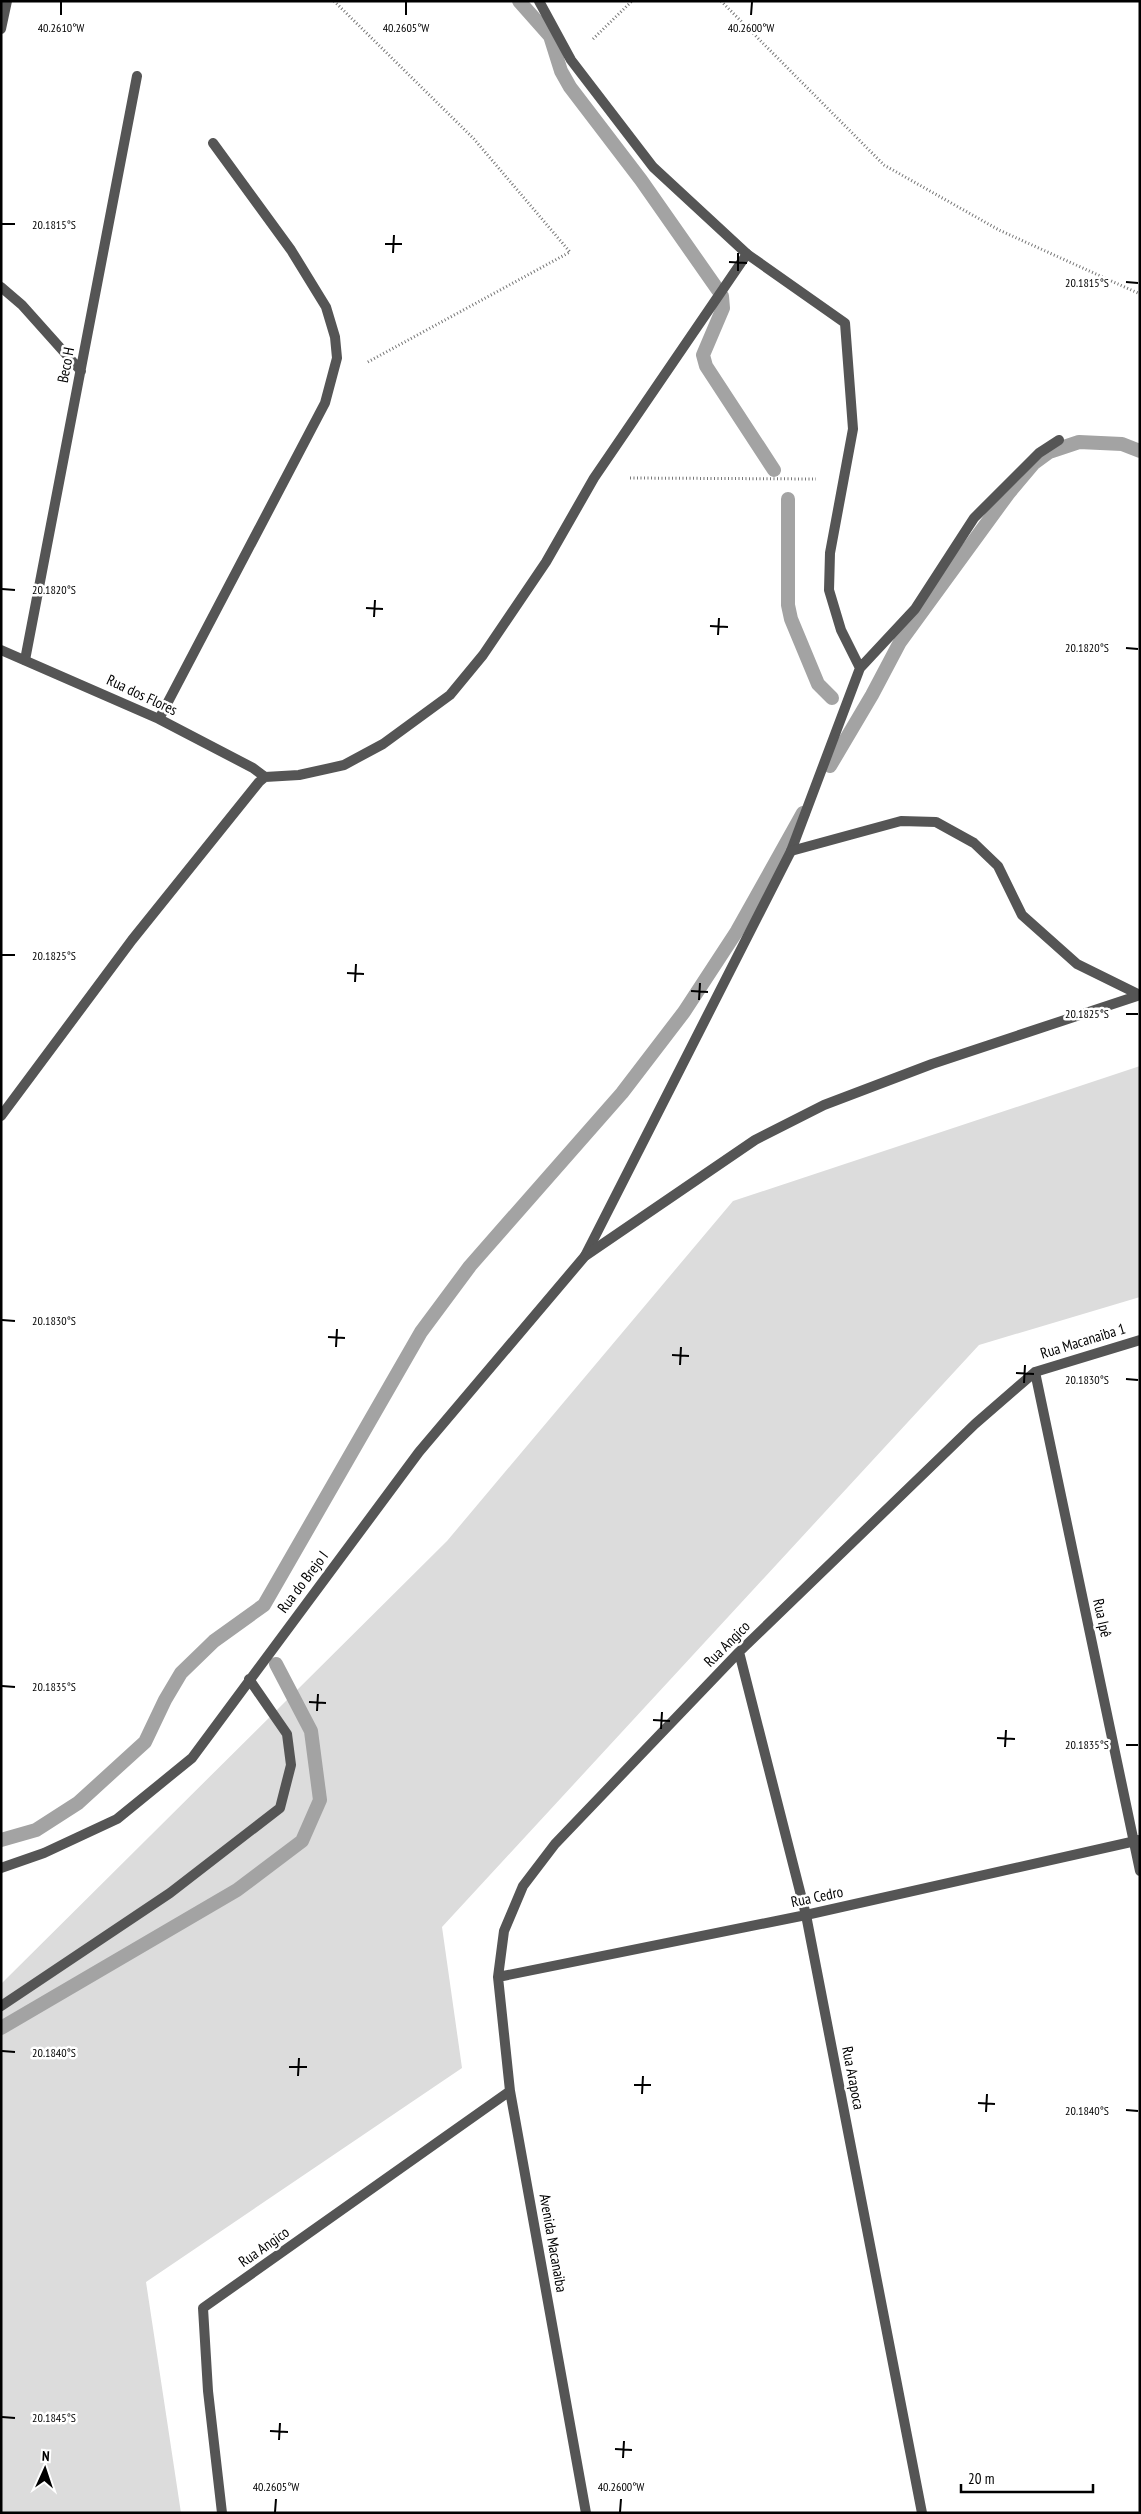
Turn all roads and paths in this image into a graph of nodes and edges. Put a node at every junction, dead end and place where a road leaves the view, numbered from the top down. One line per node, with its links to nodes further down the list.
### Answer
1 (7, 1): 6 (street)
2 (334, 1): 14 (path)
3 (539, 1): 7 (street)
4 (632, 1): 7 (path)
5 (721, 1): 12 (path)
6 (1, 29)
7 (571, 60): 10 (street)
8 (137, 76): 13 (street, Beco H)
9 (213, 143): 14 (street)
10 (747, 254): 16 (street); 17 (street)
11 (1, 287): 13 (street)
12 (1140, 294)
13 (81, 371): 19 (street, Beco H)
14 (332, 382): 21 (street)
15 (1059, 440): 20 (street)
16 (594, 478): 17 (path); 22 (street)
17 (843, 479): 20 (street)
18 (1, 650): 19 (street, Rua dos Flores)
19 (25, 660): 21 (street, Rua dos Flores)
20 (860, 668): 23 (street)
21 (159, 719): 22 (street, Rua dos Flores)
22 (265, 777): 25 (street)
23 (791, 851): 24 (street); 26 (street)
24 (1140, 995): 26 (street)
25 (1, 1116)
26 (585, 1256): 30 (street, Rua do Brejo I)
27 (1140, 1340): 28 (street, Rua Macanaiba 1)
28 (1035, 1372): 29 (street, Rua Angico); 31 (street, Rua Ipê)
29 (739, 1652): 34 (street, Rua Arapoca); 35 (street, Rua Angico)
30 (250, 1679): 32 (street, Rua do Brejo I); 36 (street)
31 (1137, 1841): 33 (street, Rua Ipê); 34 (street, Rua Cedro)
32 (1, 1868)
33 (1140, 1871)
34 (806, 1915): 35 (street, Rua Cedro); 40 (street, Rua Arapoca)
35 (498, 1976): 37 (street, Avenida Macanaiba)
36 (1, 2006)
37 (510, 2091): 38 (street, Rua Angico); 39 (street, Avenida Macanaiba)
38 (222, 2513)
39 (586, 2513)
40 (922, 2513)

